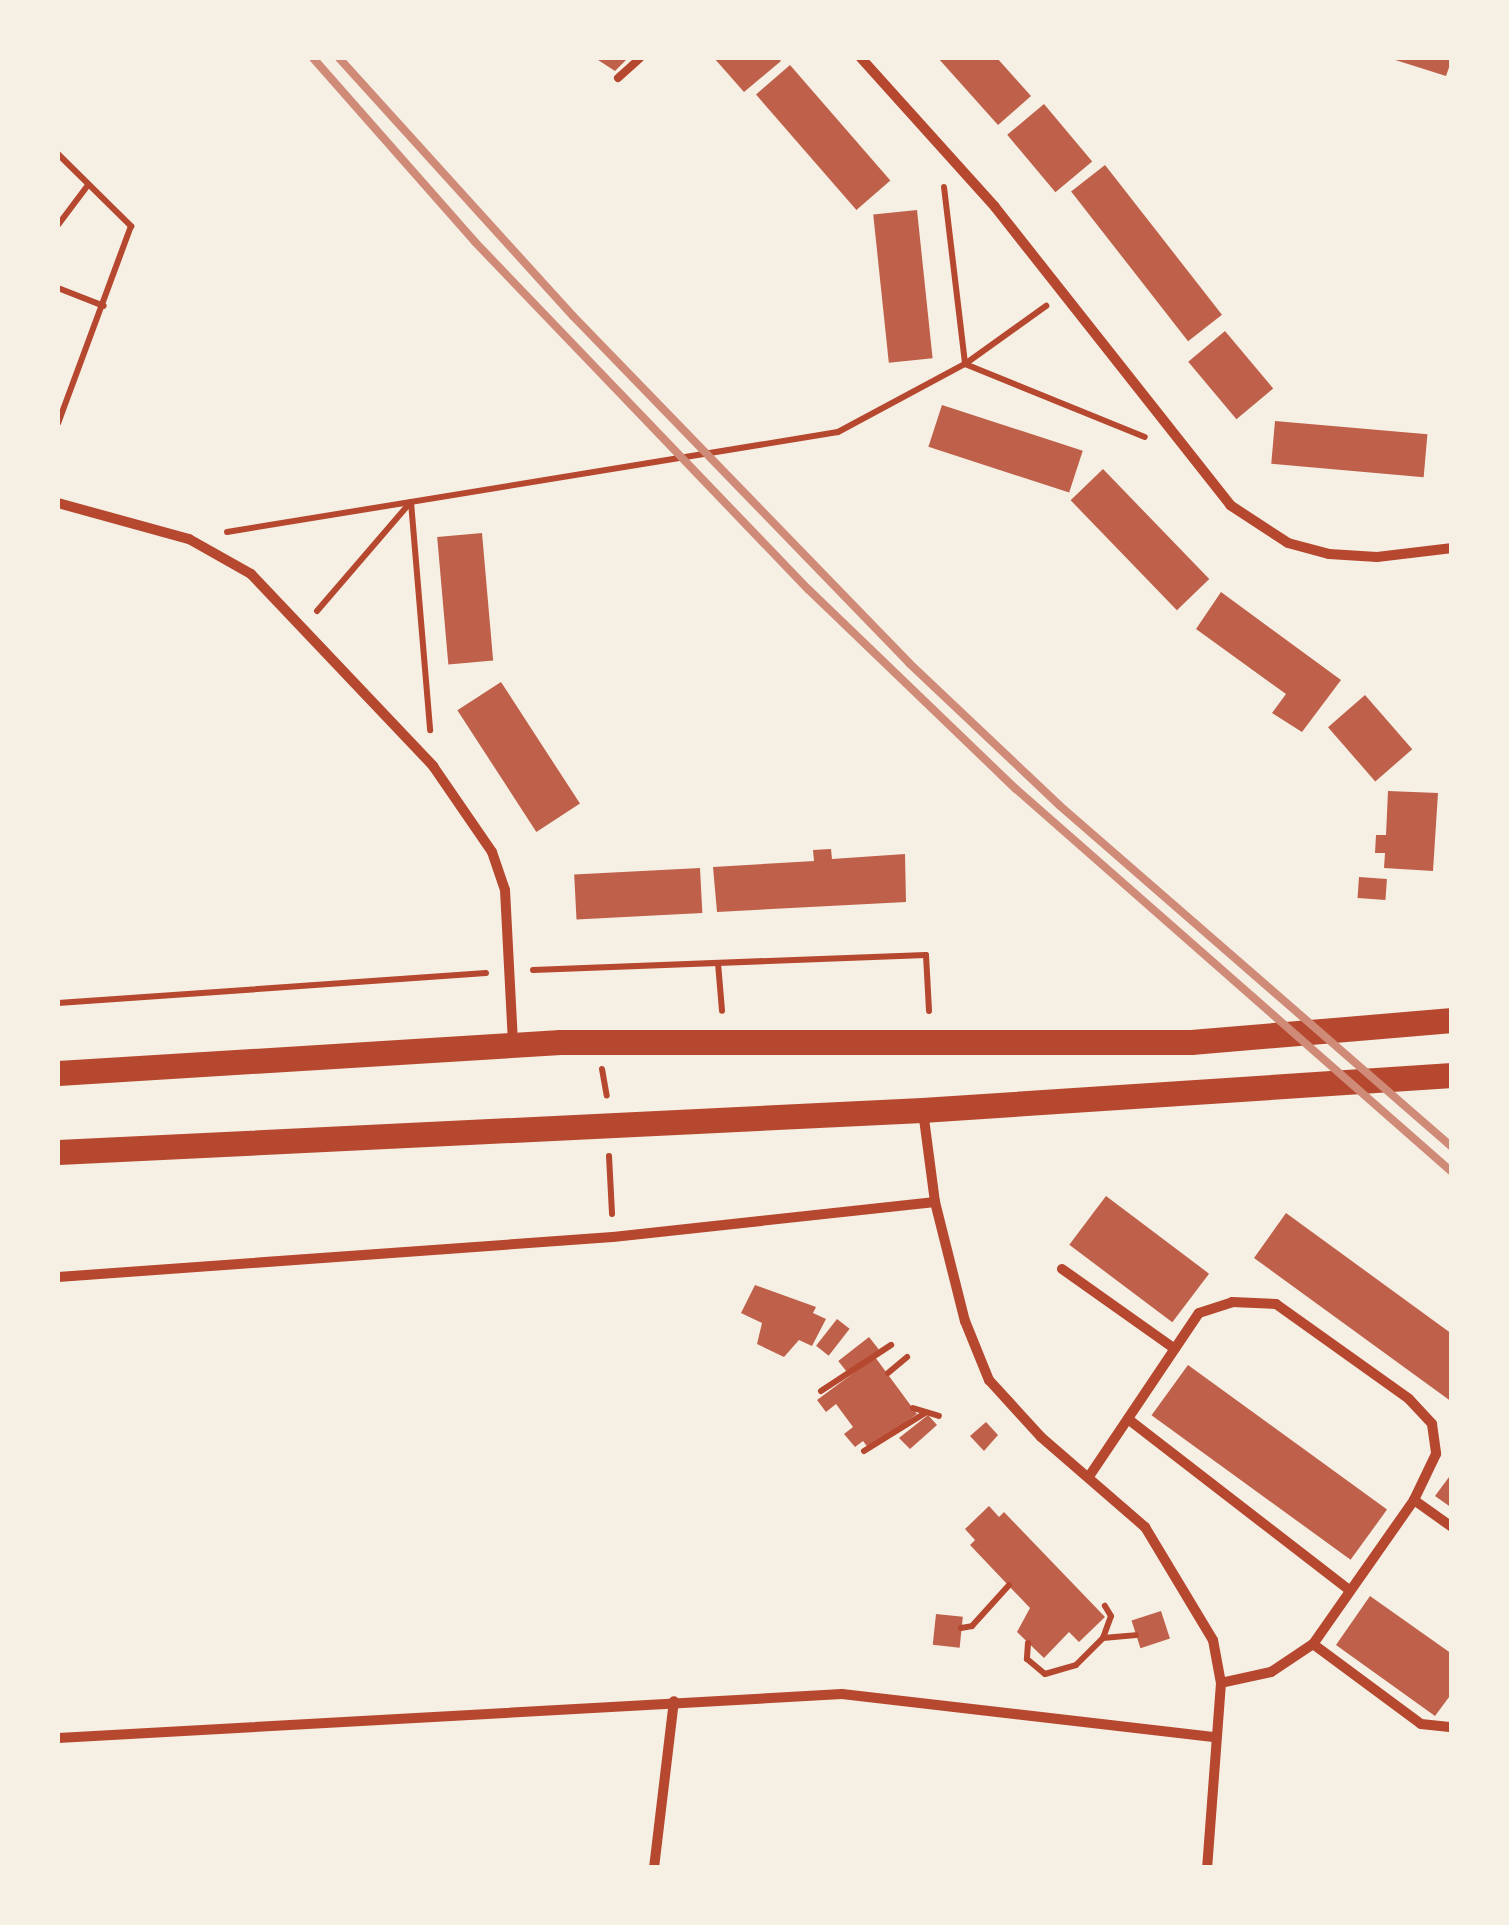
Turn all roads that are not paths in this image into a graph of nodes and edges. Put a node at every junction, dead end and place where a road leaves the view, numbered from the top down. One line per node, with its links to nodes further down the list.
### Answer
1 (640, 58): 3 (lane)
2 (860, 58): 5 (street)
3 (618, 78)
4 (58, 503): 7 (street)
5 (1452, 548)
6 (1452, 1020): 7 (highway)
7 (513, 1044): 8 (highway)
8 (58, 1073)
9 (1452, 1075): 10 (highway)
10 (922, 1110): 11 (highway); 12 (street)
11 (58, 1152)
12 (935, 1202): 14 (street); 17 (street)
13 (1062, 1270): 15 (street)
14 (58, 1278)
15 (1175, 1349): 16 (street); 18 (street)
16 (1128, 1418): 17 (street); 20 (street)
17 (1090, 1474): 22 (street)
18 (1414, 1500): 19 (street); 20 (street)
19 (1452, 1527)
20 (1348, 1588): 21 (street)
21 (1313, 1644): 22 (street); 24 (street)
22 (1221, 1683): 25 (street)
23 (674, 1701): 25 (street); 26 (street); 27 (street)
24 (1452, 1726)
25 (1216, 1737): 28 (street)
26 (58, 1738)
27 (654, 1868)
28 (1208, 1868)

